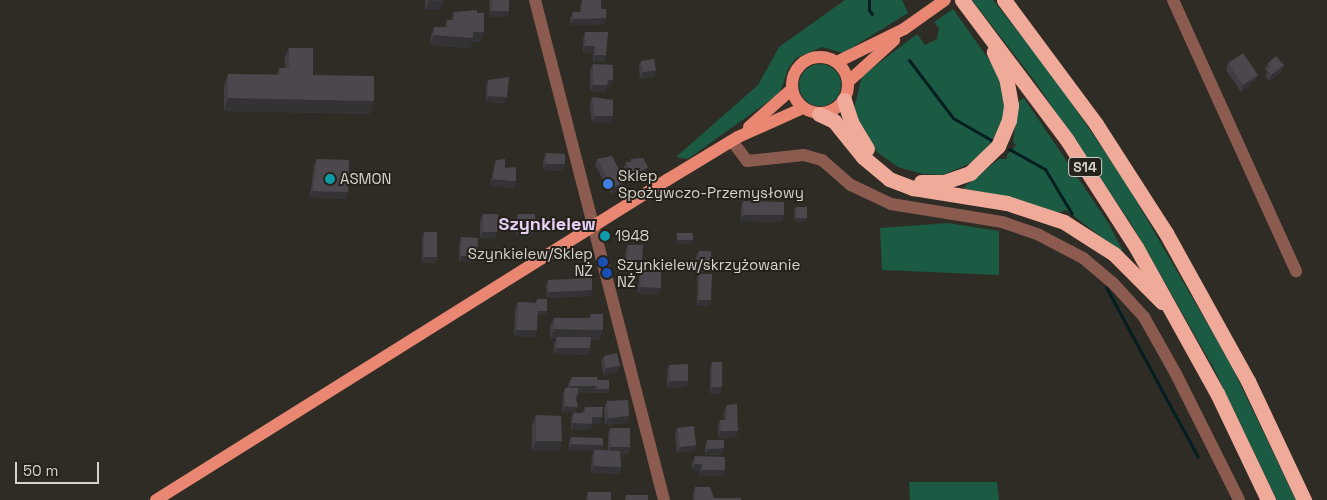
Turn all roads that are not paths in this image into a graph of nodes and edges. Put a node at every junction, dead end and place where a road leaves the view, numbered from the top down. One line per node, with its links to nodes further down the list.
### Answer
1 (535, 0): 15 (street)
2 (946, 0): 7 (main road)
3 (962, 0): 6 (highway, S14)
4 (1004, 0): 22 (highway, S14)
5 (1173, 0): 16 (street)
6 (976, 17): 11 (highway); 17 (highway, S14)
7 (904, 28): 8 (main road); 9 (main road)
8 (837, 62): 9 (main road); 10 (main road)
9 (849, 80): 11 (main road)
10 (792, 89): 12 (main road); 14 (main road)
11 (844, 100): 13 (main road)
12 (803, 108): 13 (main road); 14 (main road)
13 (819, 114): 17 (highway)
14 (735, 139): 15 (main road); 20 (street)
15 (595, 228): 18 (main road); 19 (street)
16 (1296, 271)
17 (1181, 324): 21 (highway, S14)
18 (156, 500)
19 (664, 500)
20 (1239, 500)
21 (1268, 500)
22 (1304, 500)

